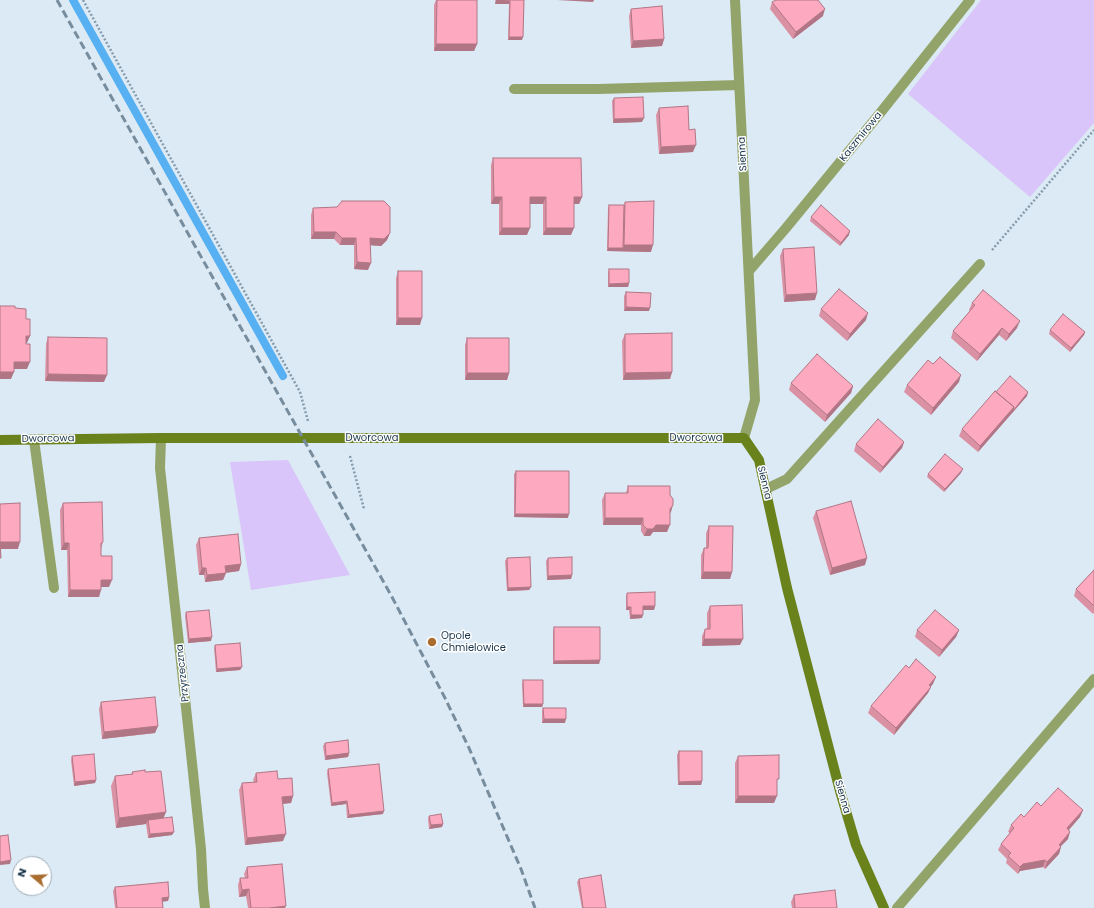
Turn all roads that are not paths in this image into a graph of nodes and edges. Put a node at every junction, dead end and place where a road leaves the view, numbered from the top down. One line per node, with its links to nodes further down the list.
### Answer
1 (735, 0): 3 (street, Sienna)
2 (970, 0): 6 (street, Kaszmirowa)
3 (739, 85): 4 (street); 6 (street, Sienna)
4 (514, 89)
5 (980, 264): 11 (street)
6 (749, 271): 8 (street, Sienna)
7 (161, 438): 8 (street, Dworcowa); 10 (street, Dworcowa); 14 (street, Przyrzeczna)
8 (744, 438): 11 (street, Sienna)
9 (0, 440): 10 (street, Dworcowa)
10 (34, 440): 12 (street)
11 (766, 488): 15 (street, Sienna)
12 (54, 588)
13 (1094, 679): 16 (street)
14 (205, 908)
15 (884, 908)
16 (896, 908)

